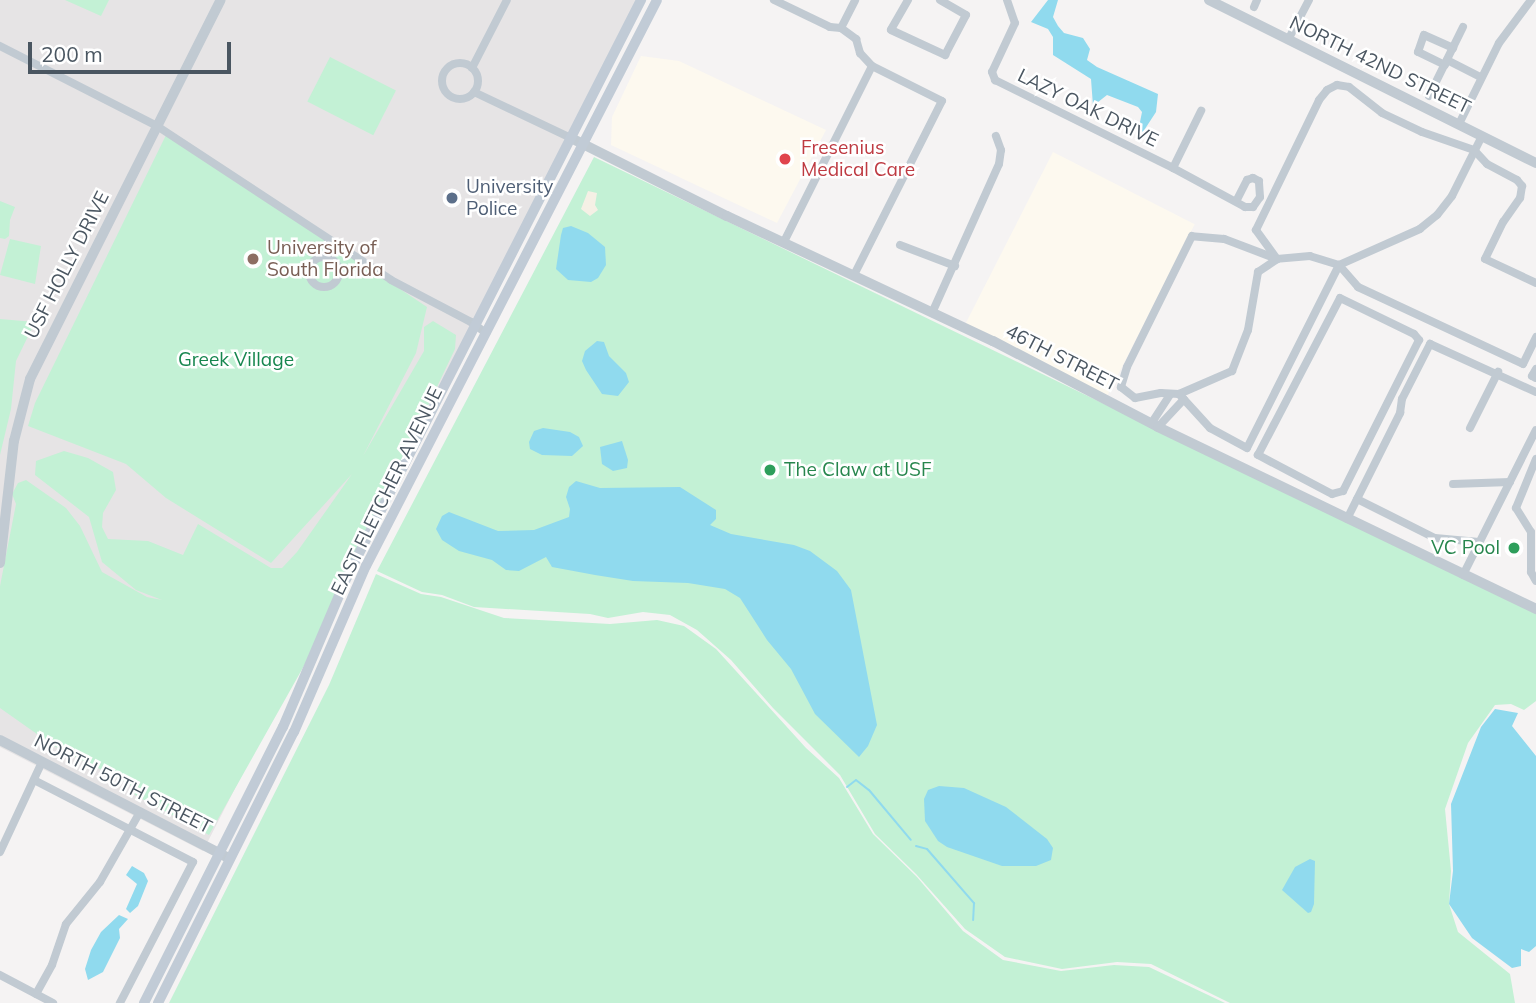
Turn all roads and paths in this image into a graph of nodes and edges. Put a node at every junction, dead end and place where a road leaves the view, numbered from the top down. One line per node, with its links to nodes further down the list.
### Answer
1 (221, 0): 26 (street, USF HOLLY DRIVE)
2 (507, 0): 20 (street)
3 (641, 0): 29 (main road, EAST FLETCHER AVENUE)
4 (657, 0): 30 (main road, EAST FLETCHER AVENUE)
5 (774, 0): 14 (street)
6 (855, 0): 14 (street)
7 (908, 0): 12 (street)
8 (1007, 0): 33 (street, LAZY OAK DRIVE)
9 (1209, 0): 15 (street, NORTH 42ND STREET)
10 (1309, 0): 15 (street)
11 (1531, 0): 21 (street)
12 (947, 1)
13 (1463, 27): 17 (street)
14 (841, 28): 19 (street)
15 (1288, 40): 25 (street, NORTH 42ND STREET)
16 (0, 46): 26 (street)
17 (1453, 48): 18 (street); 18 (street)
18 (1446, 63): 21 (street); 23 (street)
19 (873, 66): 35 (street); 42 (street)
20 (472, 68): 22 (street); 22 (street)
21 (1481, 77): 25 (street)
22 (474, 92): 29 (street)
23 (1429, 96)
24 (1201, 111): 33 (street)
25 (1459, 124): 27 (street, NORTH 42ND STREET)
26 (157, 126): 37 (street); 69 (street, USF HOLLY DRIVE)
27 (1482, 135): 31 (street); 32 (street, NORTH 42ND STREET)
28 (996, 136): 41 (street)
29 (571, 138): 30 (street, 46TH STREET); 46 (main road, EAST FLETCHER AVENUE)
30 (584, 144): 35 (street, 46TH STREET); 46 (main road, EAST FLETCHER AVENUE)
31 (1474, 150): 38 (street); 40 (street); 43 (street)
32 (1536, 163)
33 (1173, 168): 34 (street, LAZY OAK DRIVE)
34 (1237, 200)
35 (784, 242): 42 (street, 46TH STREET)
36 (900, 245): 41 (street)
37 (339, 247): 39 (street); 45 (street)
38 (1276, 259): 40 (street); 55 (street); 55 (street)
39 (332, 260)
40 (1339, 265): 47 (street); 55 (street)
41 (955, 266): 44 (street)
42 (854, 275): 44 (street, 46TH STREET)
43 (1536, 283)
44 (932, 313): 56 (street, 46TH STREET)
45 (461, 316): 46 (street); 48 (street)
46 (478, 326): 48 (main road, EAST FLETCHER AVENUE); 80 (main road, EAST FLETCHER AVENUE)
47 (1536, 337)
48 (471, 338): 79 (main road, EAST FLETCHER AVENUE)
49 (1419, 340): 50 (street); 59 (street); 63 (street)
50 (1430, 344): 52 (street); 66 (street)
51 (1536, 369): 53 (street)
52 (1498, 372): 54 (street); 57 (street)
53 (1536, 378)
54 (1536, 392)
55 (1180, 397): 56 (street); 56 (street)
56 (1154, 425): 61 (street, 46TH STREET)
57 (1470, 428)
58 (1536, 430): 62 (street)
59 (1258, 455): 61 (street); 63 (street)
60 (1536, 459): 71 (street)
61 (1250, 472): 65 (street, 46TH STREET)
62 (1510, 482): 64 (street); 68 (street)
63 (1310, 483): 65 (street)
64 (1453, 484)
65 (1303, 498): 67 (street, 46TH STREET)
66 (1357, 499): 67 (street); 68 (street)
67 (1347, 519): 70 (street, 46TH STREET)
68 (1479, 542): 70 (street)
69 (0, 563)
70 (1463, 575): 72 (street, 46TH STREET)
71 (1536, 581)
72 (1536, 609)
73 (0, 740): 74 (street, NORTH 50TH STREET)
74 (42, 762): 75 (street); 76 (street, NORTH 50TH STREET)
75 (34, 780): 77 (street); 78 (street)
76 (140, 812): 77 (street); 79 (street, NORTH 50TH STREET)
77 (130, 831): 82 (street); 84 (street)
78 (0, 852)
79 (219, 853): 80 (street, NORTH 50TH STREET); 85 (main road, EAST FLETCHER AVENUE)
80 (231, 859): 86 (main road, EAST FLETCHER AVENUE)
81 (0, 975): 82 (street)
82 (36, 994): 83 (street)
83 (53, 1003)
84 (120, 1003)
85 (144, 1003)
86 (158, 1003)

